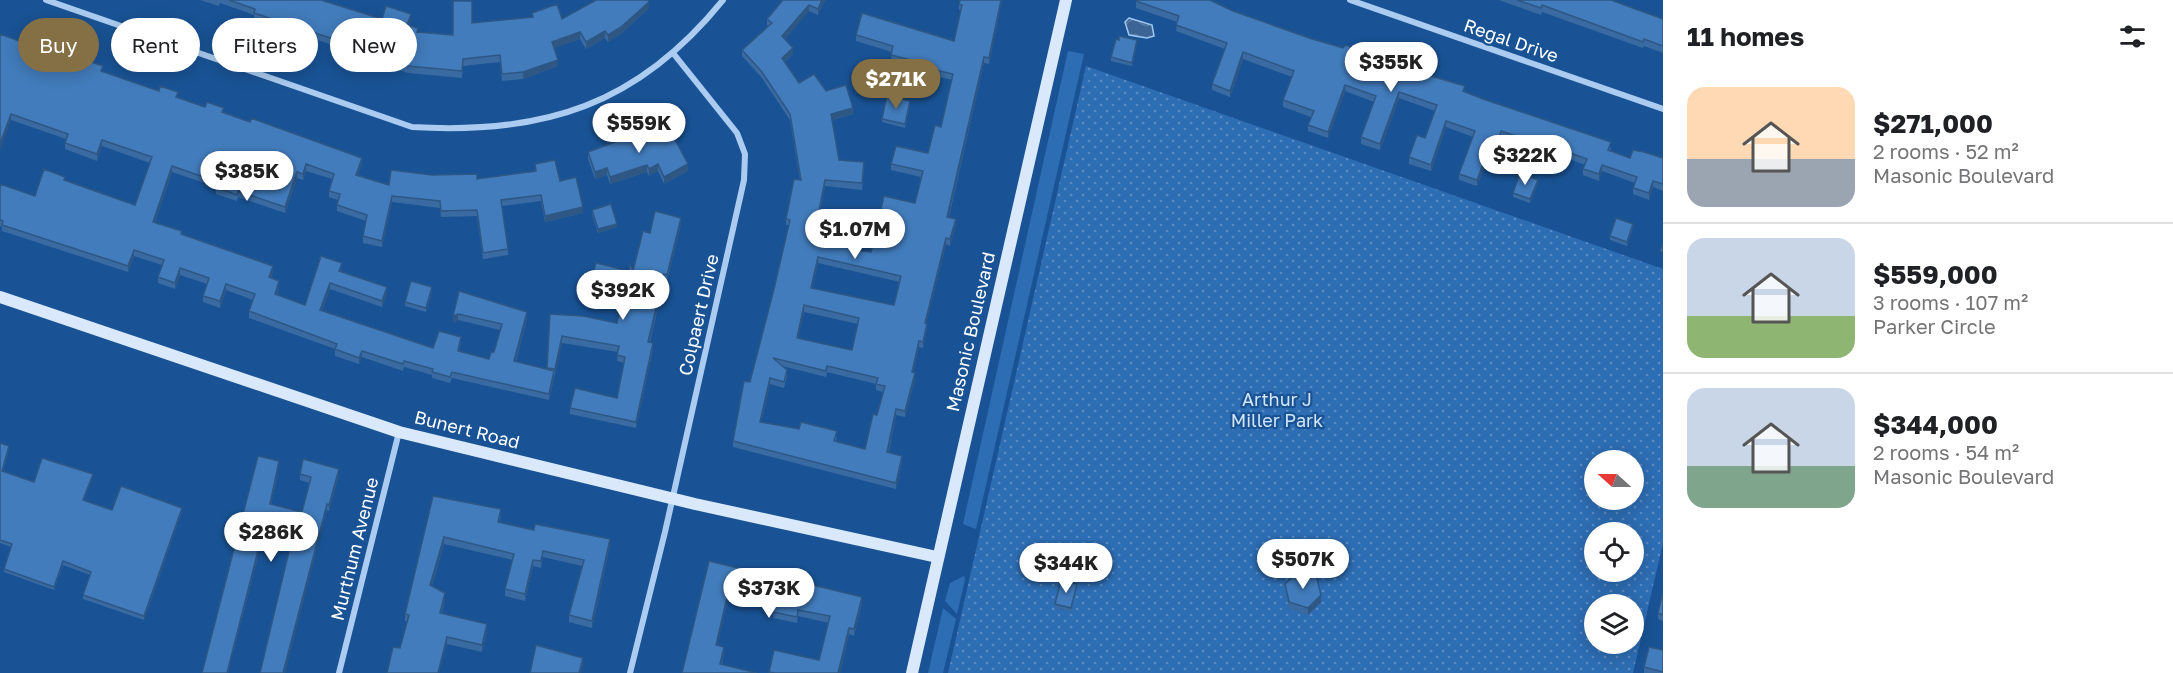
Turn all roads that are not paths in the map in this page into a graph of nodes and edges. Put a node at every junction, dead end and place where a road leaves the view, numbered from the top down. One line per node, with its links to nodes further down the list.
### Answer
1 (46, 0): 5 (street)
2 (723, 0): 5 (street)
3 (1066, 0): 10 (street, Masonic Boulevard)
4 (1350, 0): 6 (street, Regal Drive)
5 (673, 53): 9 (street, Colpaert Drive)
6 (1663, 109)
7 (0, 297): 8 (street, Bunert Road)
8 (399, 432): 9 (street, Bunert Road); 11 (street, Murthum Avenue)
9 (672, 499): 10 (street, Bunert Road); 12 (street, Colpaert Drive)
10 (937, 557): 13 (street, Masonic Boulevard)
11 (339, 673)
12 (630, 673)
13 (912, 673)

